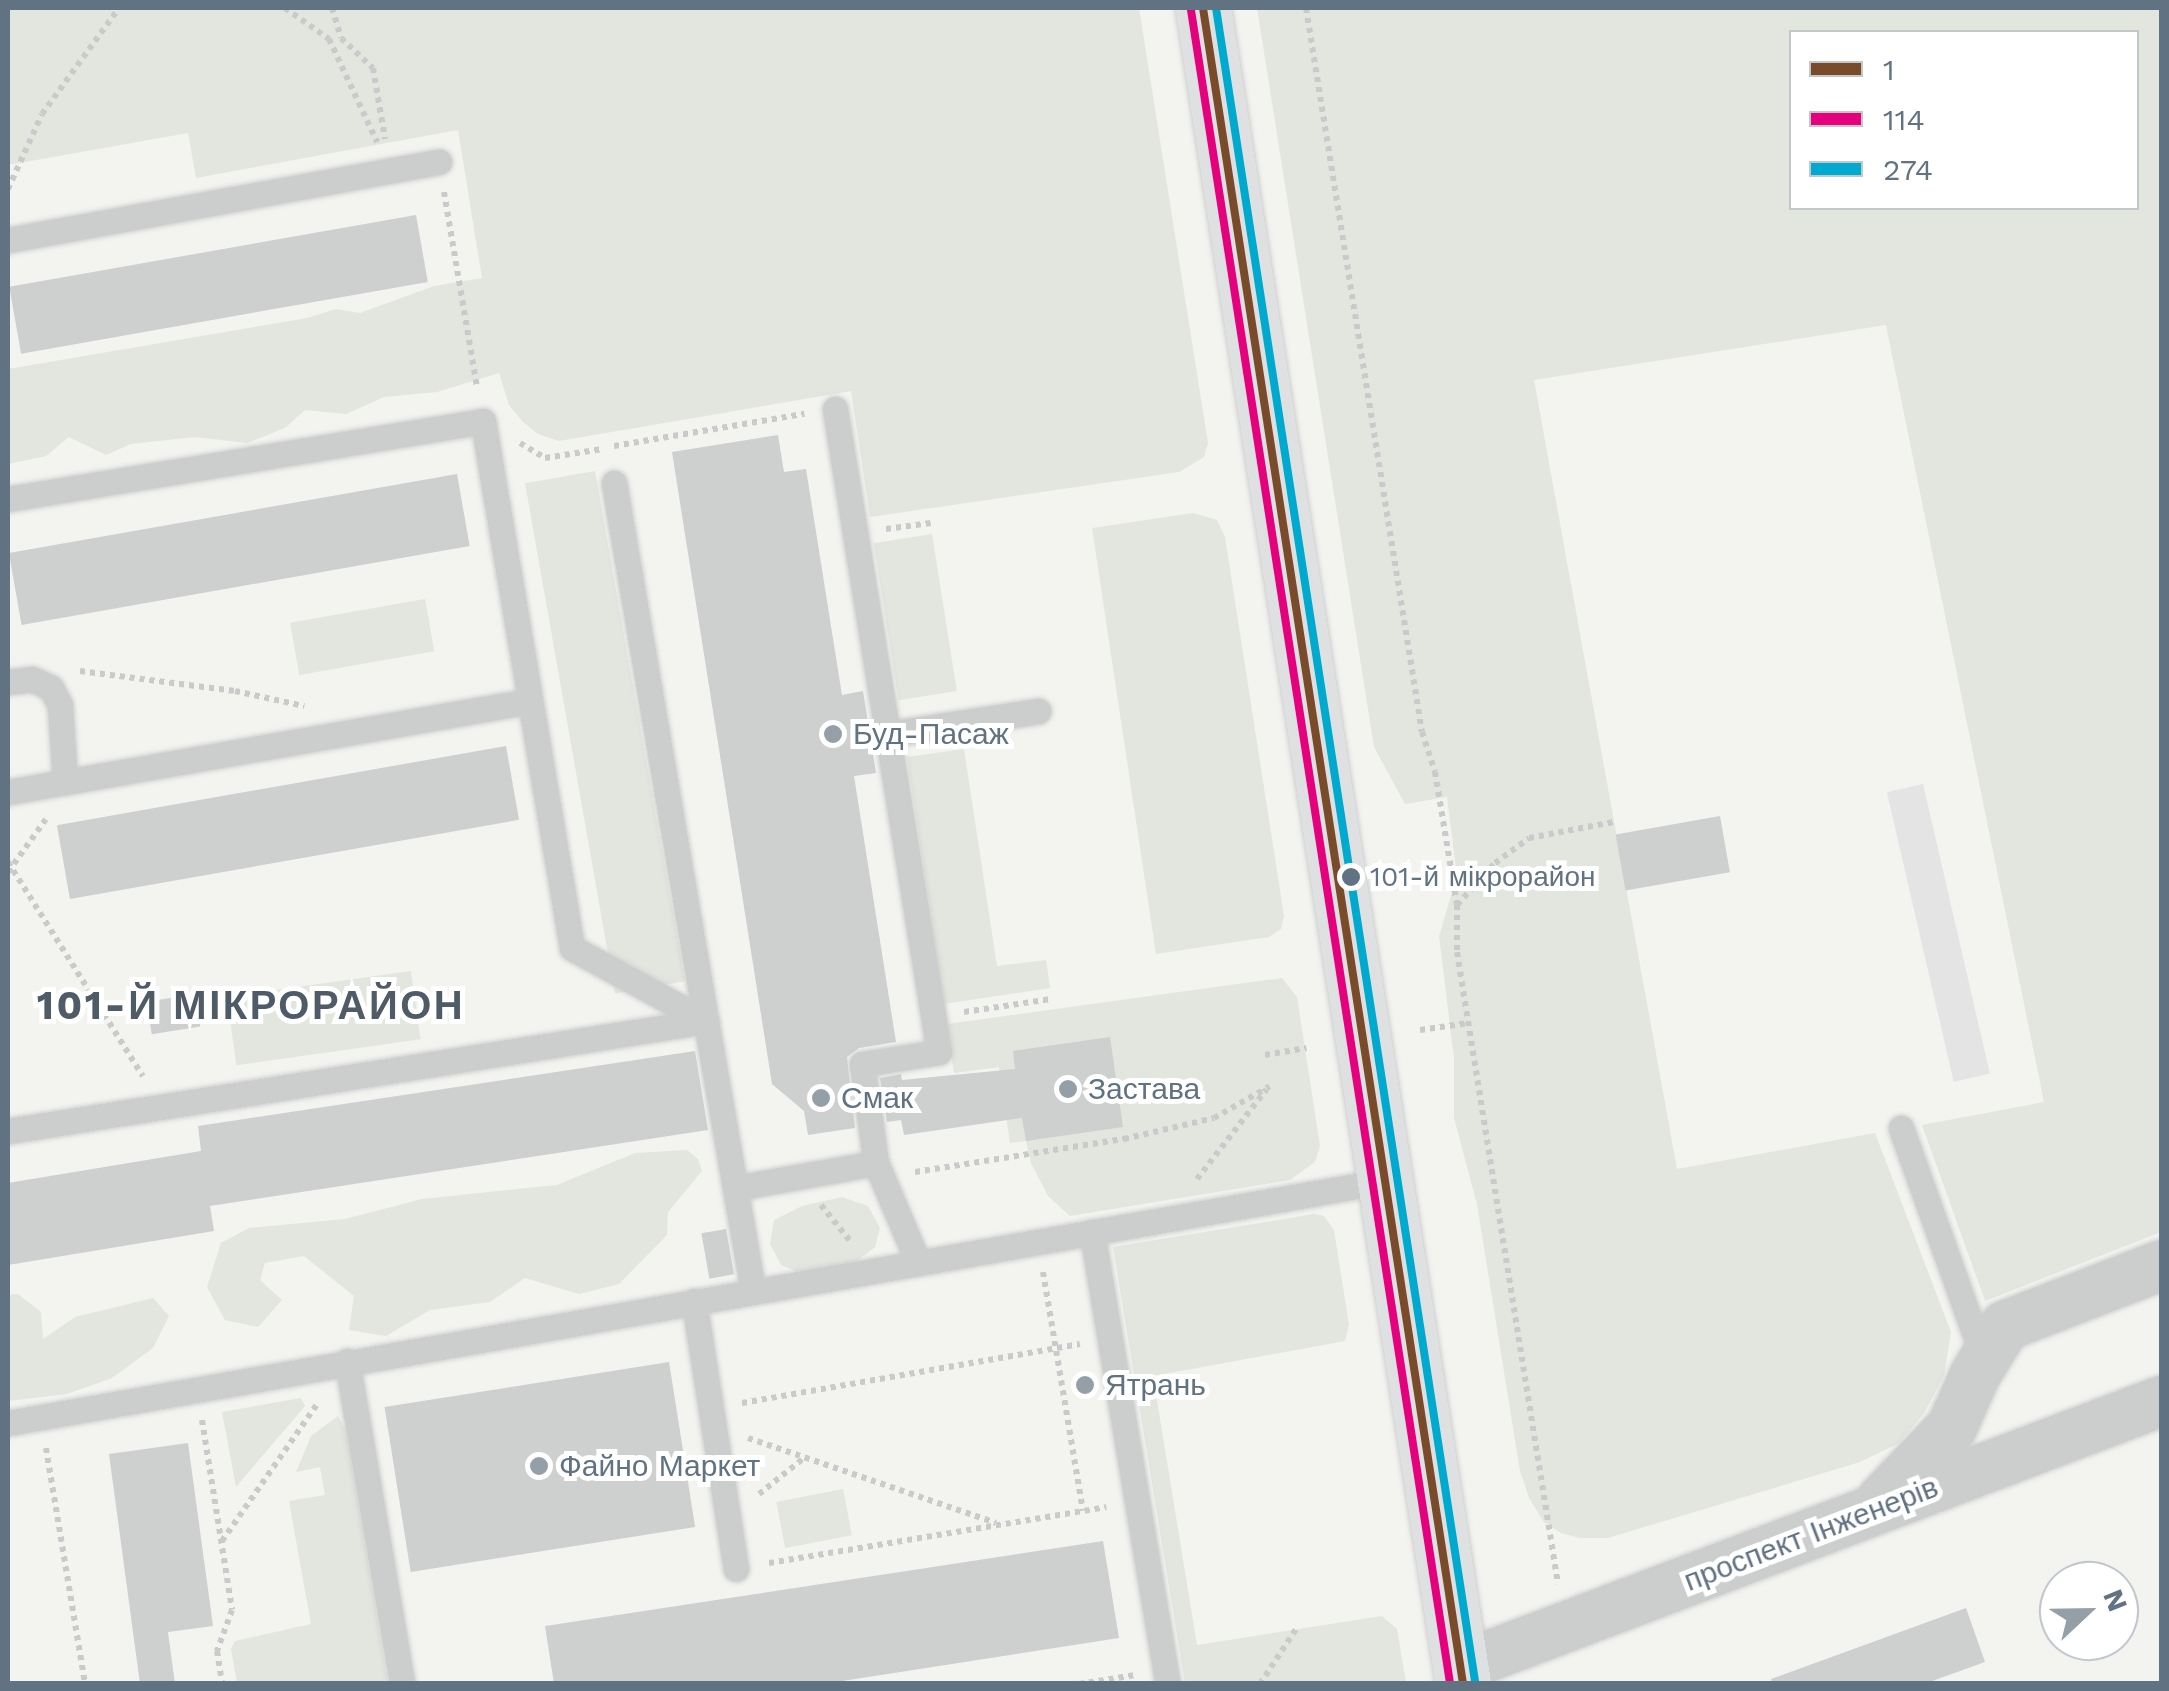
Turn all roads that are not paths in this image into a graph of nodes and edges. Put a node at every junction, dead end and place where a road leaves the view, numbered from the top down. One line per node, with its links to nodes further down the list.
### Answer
1 (1203, 8): 17 (main road)
2 (439, 162): 3 (lane)
3 (8, 240)
4 (835, 409): 10 (lane)
5 (614, 483): 13 (lane)
6 (8, 499): 8 (lane)
7 (8, 682): 11 (lane)
8 (530, 700): 11 (lane); 13 (lane)
9 (1038, 711): 10 (lane)
10 (888, 734): 16 (lane)
11 (64, 782): 12 (lane)
12 (8, 792)
13 (706, 1021): 15 (lane); 18 (lane)
14 (1901, 1128): 24 (lane)
15 (8, 1130)
16 (879, 1170): 18 (lane); 20 (lane)
17 (1384, 1181): 19 (lane); 30 (main road)
18 (735, 1188): 22 (lane)
19 (1092, 1232): 20 (lane); 31 (lane)
20 (918, 1262): 22 (lane)
21 (2162, 1264): 24 (street)
22 (752, 1291): 23 (lane)
23 (694, 1301): 25 (lane); 29 (lane)
24 (1984, 1360): 28 (street)
25 (347, 1362): 27 (lane); 32 (lane)
26 (2162, 1401): 28 (street, проспект Інженерів)
27 (8, 1423)
28 (1871, 1511): 30 (street, проспект Інженерів)
29 (736, 1568)
30 (1461, 1675)
31 (1167, 1677)
32 (402, 1684)

